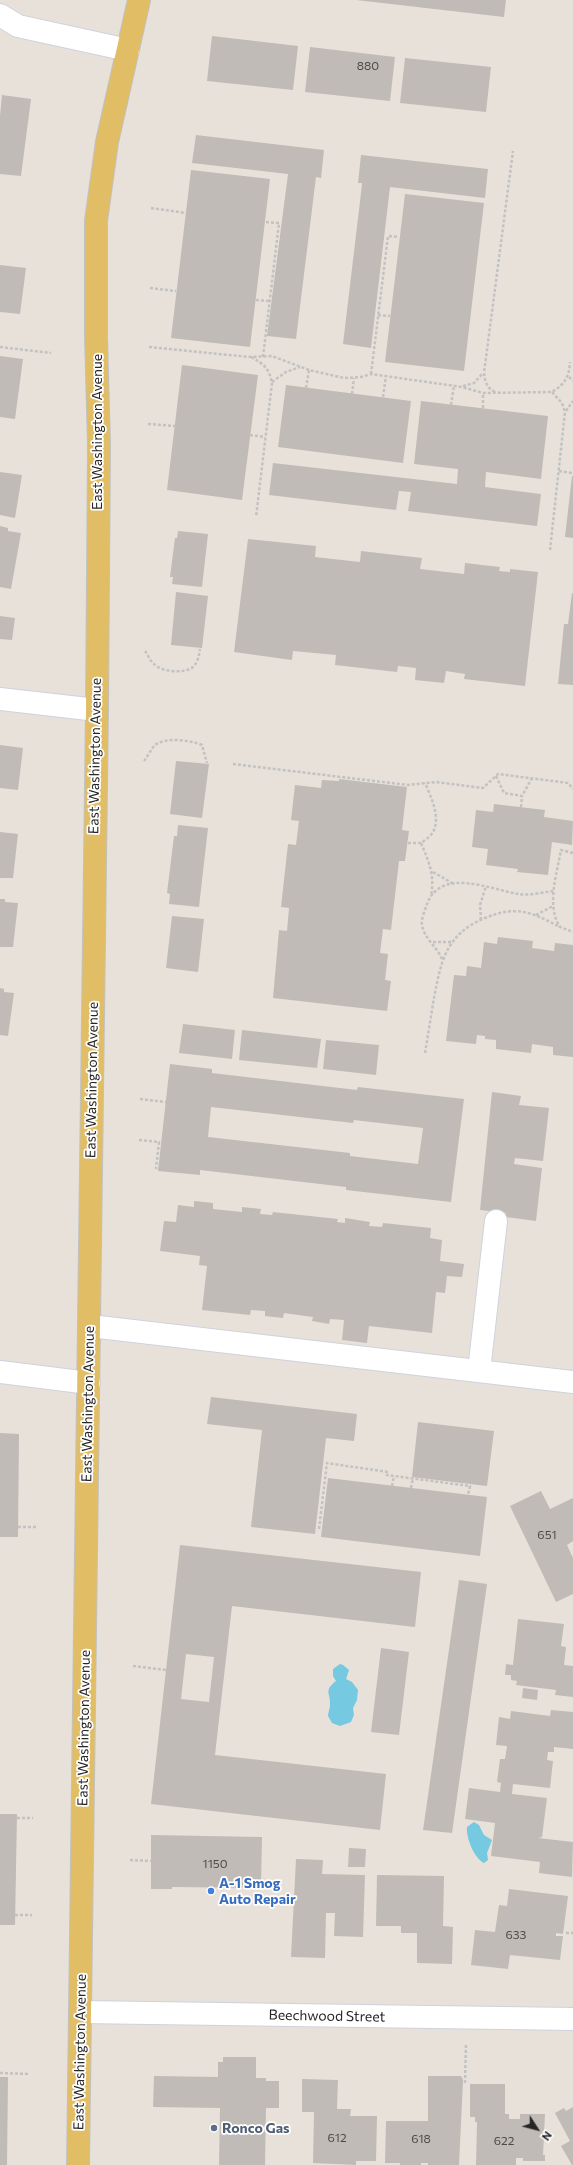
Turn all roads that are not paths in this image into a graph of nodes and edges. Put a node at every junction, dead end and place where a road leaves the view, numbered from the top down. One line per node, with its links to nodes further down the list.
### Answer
1 (139, 0): 3 (main road, East Washington Avenue)
2 (6, 24): 3 (street)
3 (128, 50): 5 (main road, East Washington Avenue)
4 (0, 699): 5 (street)
5 (97, 710): 7 (main road, East Washington Avenue)
6 (496, 1221): 8 (street)
7 (90, 1326): 8 (street); 11 (main road, East Washington Avenue)
8 (479, 1371): 10 (street)
9 (0, 1372): 11 (street)
10 (573, 1382)
11 (89, 1383): 12 (main road, East Washington Avenue)
12 (80, 2012): 13 (street, Beechwood Street); 14 (main road, East Washington Avenue)
13 (573, 2019)
14 (78, 2165)

